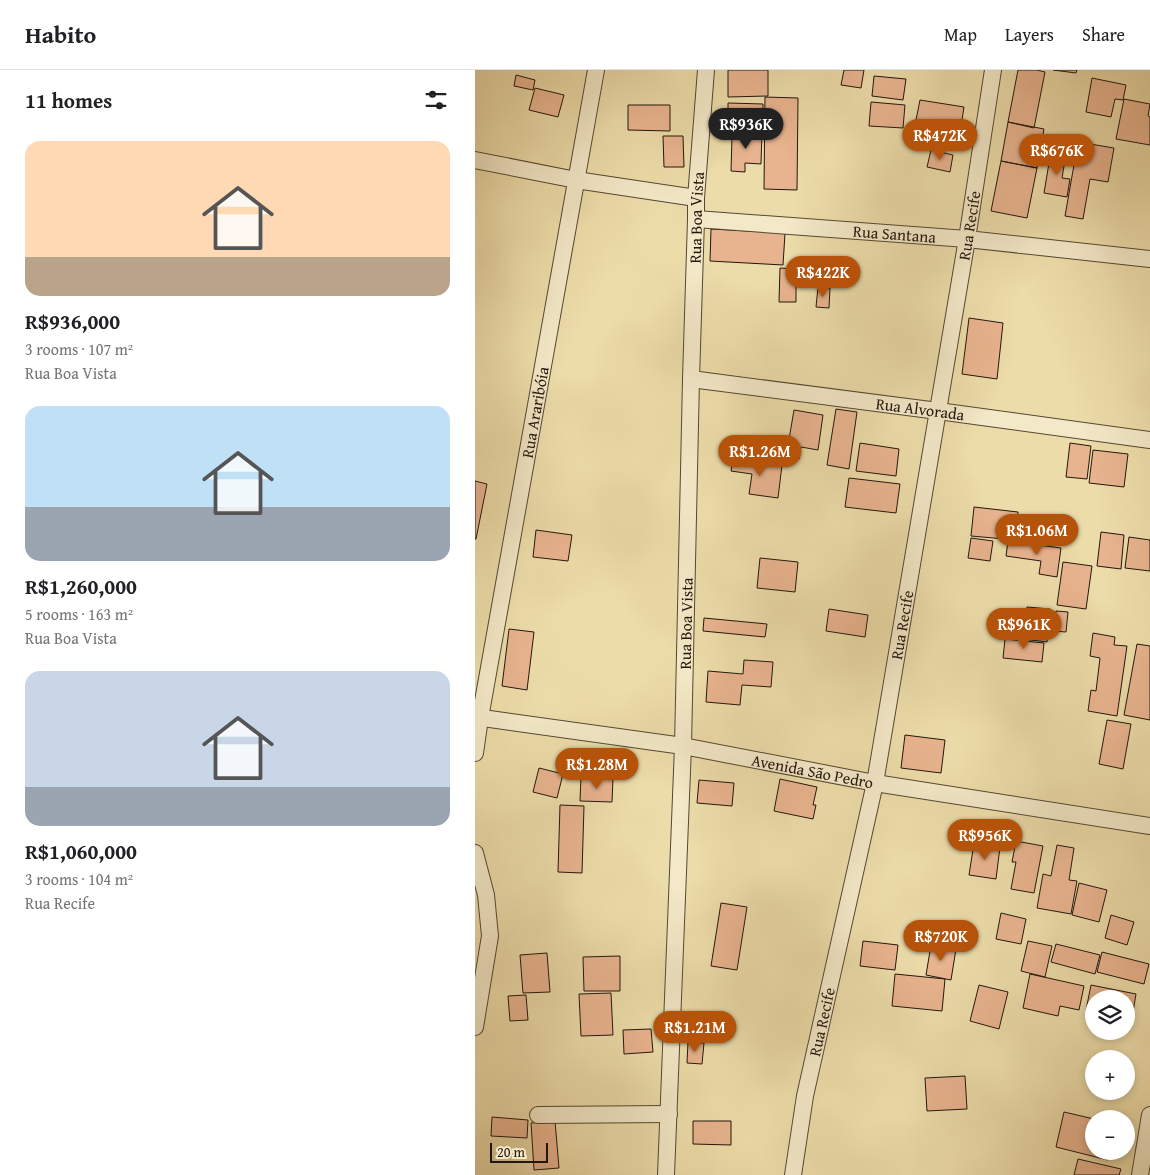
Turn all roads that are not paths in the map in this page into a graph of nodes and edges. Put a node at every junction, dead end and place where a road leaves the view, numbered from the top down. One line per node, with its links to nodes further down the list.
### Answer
1 (596, 70): 5 (street, Rua Araribóia)
2 (706, 70): 6 (street, Rua Boa Vista)
3 (993, 70): 8 (street, Rua Recife)
4 (475, 160): 5 (street)
5 (576, 180): 6 (street); 13 (street, Rua Araribóia)
6 (696, 198): 7 (street, Rua Boa Vista)
7 (697, 219): 8 (street, Rua Santana); 10 (street, Rua Boa Vista)
8 (967, 239): 9 (street, Rua Santana); 11 (street, Rua Recife)
9 (1150, 259)
10 (691, 380): 11 (street, Rua Alvorada); 14 (street, Rua Boa Vista)
11 (938, 411): 12 (street, Rua Alvorada); 16 (street, Rua Recife)
12 (1150, 440)
13 (477, 717): 14 (street, Avenida São Pedro); 15 (street, Rua Araribóia)
14 (683, 746): 16 (street, Avenida São Pedro); 20 (street, Rua Boa Vista)
15 (475, 753)
16 (875, 783): 17 (street, Avenida São Pedro); 24 (street, Rua Recife)
17 (1150, 826)
18 (475, 853): 19 (street)
19 (475, 1027)
20 (669, 1114): 21 (street); 23 (street, Rua Boa Vista)
21 (538, 1115)
22 (1150, 1115): 25 (street)
23 (666, 1175)
24 (793, 1175)
25 (1140, 1175)

